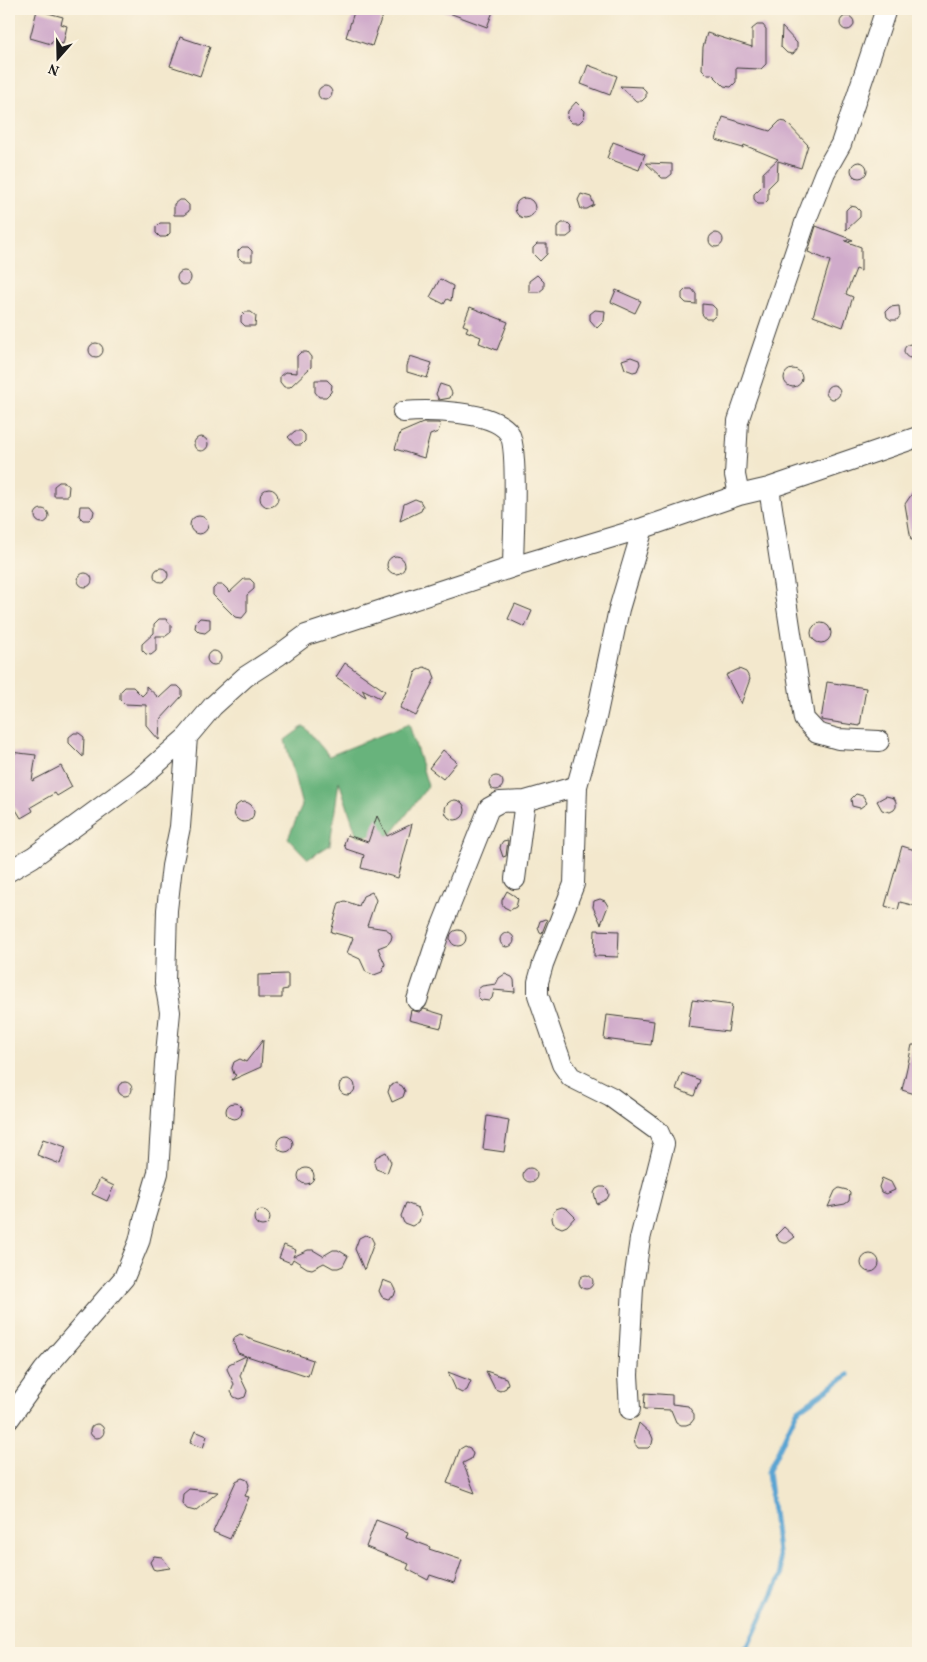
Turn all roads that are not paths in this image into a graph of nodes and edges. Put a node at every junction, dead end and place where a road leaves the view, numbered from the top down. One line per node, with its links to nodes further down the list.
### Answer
1 (886, 9): 5 (street)
2 (403, 412): 7 (street)
3 (918, 437): 4 (street)
4 (769, 488): 5 (street); 9 (street)
5 (740, 495): 6 (street)
6 (642, 528): 7 (street); 10 (street)
7 (513, 567): 8 (street)
8 (187, 738): 12 (street); 16 (street)
9 (879, 741)
10 (577, 786): 11 (street); 15 (street)
11 (525, 801): 13 (street); 14 (street)
12 (9, 871)
13 (514, 879)
14 (417, 1000)
15 (630, 1408)
16 (9, 1419)

